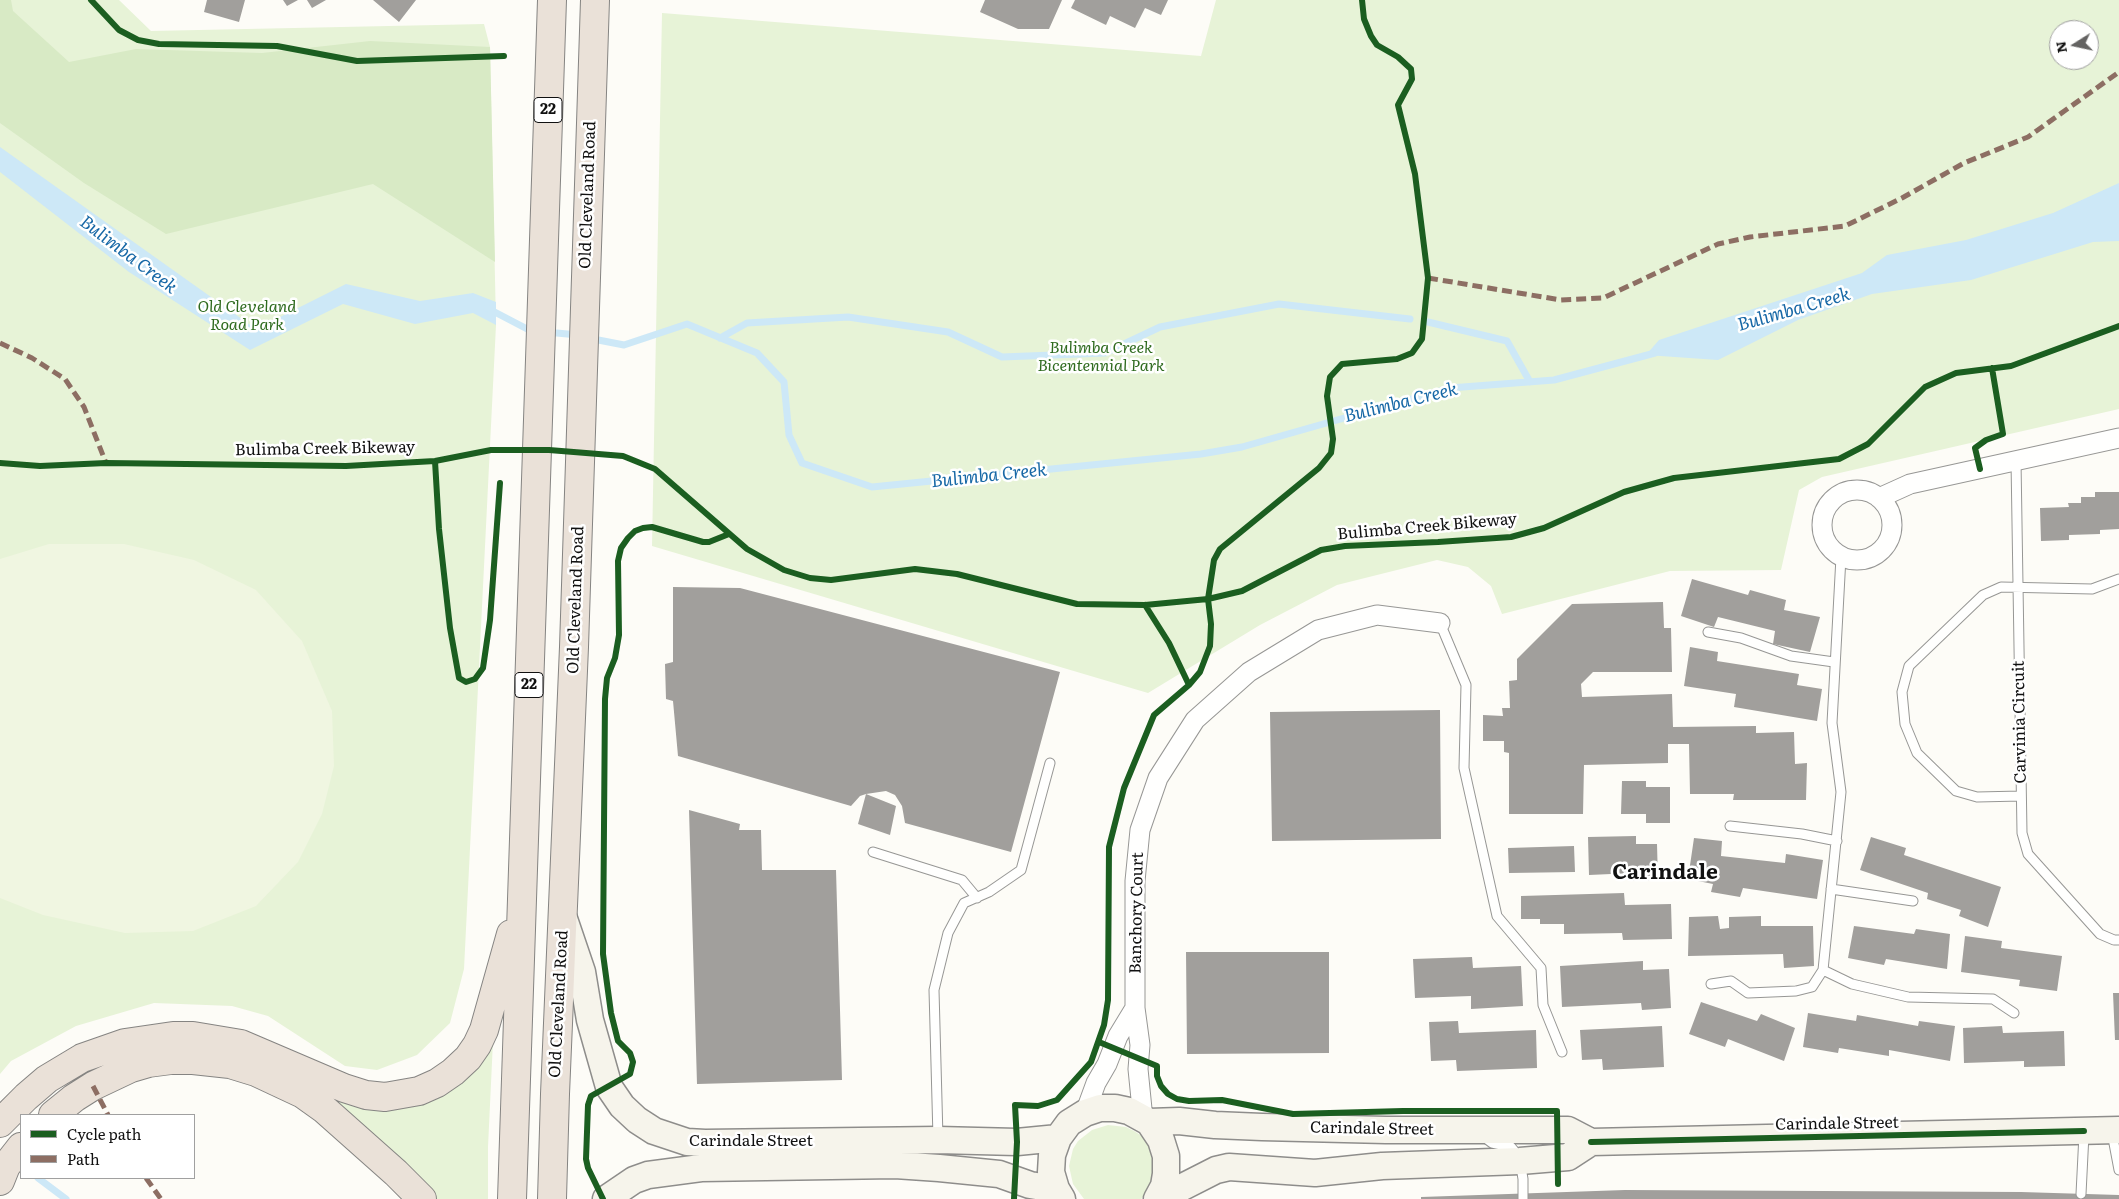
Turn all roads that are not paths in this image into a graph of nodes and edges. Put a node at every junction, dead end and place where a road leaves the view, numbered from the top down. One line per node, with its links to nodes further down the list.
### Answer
1 (552, 0): 18 (highway, 22)
2 (595, 0): 21 (highway, Old Cleveland Road)
3 (2119, 438): 4 (street)
4 (2016, 461): 5 (street); 8 (lane, Carvinia Circuit)
5 (1879, 498): 6 (street); 6 (street)
6 (1841, 557): 11 (lane)
7 (2119, 579): 8 (lane)
8 (2018, 588): 13 (lane, Carvinia Circuit); 13 (lane)
9 (1440, 623): 25 (street, Banchory Court); 27 (lane)
10 (1708, 632): 11 (lane)
11 (1834, 662): 15 (lane)
12 (1050, 763): 19 (lane)
13 (2021, 796): 22 (lane, Carvinia Circuit)
14 (1730, 826): 15 (lane)
15 (1837, 841): 17 (lane)
16 (873, 852): 19 (lane)
17 (1831, 889): 20 (lane); 23 (lane)
18 (524, 890): 31 (highway); 45 (highway, 22)
19 (977, 898): 38 (lane)
20 (1913, 901)
21 (564, 918): 38 (street, Carindale Street); 46 (highway, Old Cleveland Road)
22 (2119, 940)
23 (1823, 970): 24 (lane); 26 (lane)
24 (1711, 984)
25 (1136, 1008): 28 (street); 30 (street, Banchory Court)
26 (2014, 1013)
27 (1562, 1052)
28 (1085, 1113): 30 (street); 35 (street)
29 (54, 1114): 44 (highway)
30 (1146, 1120): 32 (street, Carindale Street); 48 (street)
31 (0, 1123)
32 (1476, 1130): 36 (street, Carindale Street); 39 (lane)
33 (2115, 1130): 34 (street, Carindale Street); 40 (lane)
34 (2084, 1131): 36 (street, Carindale Street); 42 (lane)
35 (1058, 1138): 38 (street, Carindale Street); 43 (street)
36 (1591, 1142): 39 (street, Carindale Street)
37 (20, 1148): 41 (highway)
38 (938, 1154): 43 (street, Carindale Street); 47 (street, Carindale Street)
39 (1520, 1161): 48 (street, Carindale Street); 49 (lane)
40 (2119, 1170)
41 (0, 1181)
42 (2081, 1194)
43 (1060, 1196)
44 (422, 1199)
45 (512, 1199)
46 (552, 1199)
47 (606, 1199)
48 (1158, 1199)
49 (1524, 1199)

